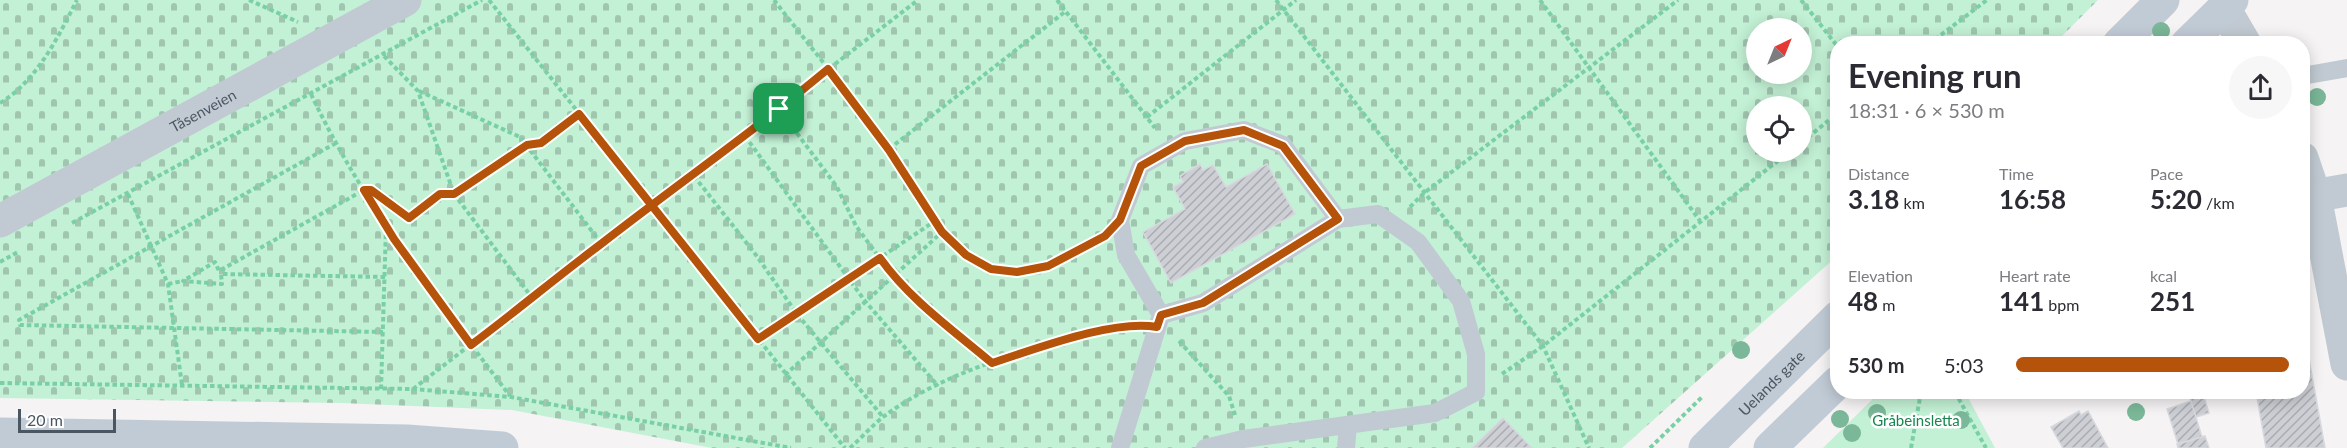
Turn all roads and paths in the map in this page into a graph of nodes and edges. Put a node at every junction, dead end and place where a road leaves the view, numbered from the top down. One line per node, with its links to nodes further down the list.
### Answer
1 (77, 0): 32 (path)
2 (249, 0): 24 (path)
3 (405, 0): 24 (street, Tåsenveien)
4 (482, 0): 25 (path)
5 (489, 0): 34 (path)
6 (774, 0): 28 (path)
7 (918, 0): 28 (path)
8 (1057, 0): 18 (path)
9 (1276, 0): 17 (path)
10 (1296, 0): 17 (path)
11 (1540, 0): 26 (path)
12 (1678, 0): 26 (path)
13 (1801, 0): 23 (path)
14 (1987, 0): 19 (path)
15 (2163, 0): 20 (street)
16 (2228, 4): 21 (street); 22 (street)
17 (1283, 10): 35 (path); 47 (path)
18 (1066, 11): 35 (path); 42 (path)
19 (1940, 36)
20 (2127, 36)
21 (2195, 36)
22 (2242, 36)
23 (1830, 37)
24 (330, 40): 56 (street, Tåsenveien)
25 (384, 56): 30 (path); 31 (path)
26 (1590, 67): 47 (path); 55 (path)
27 (2347, 68): 29 (lane)
28 (828, 69): 33 (path); 42 (path)
29 (2310, 75)
30 (418, 91): 40 (path); 49 (path)
31 (311, 94): 39 (path); 48 (path)
32 (0, 103)
33 (779, 109): 38 (path); 65 (path)
34 (579, 114): 40 (path); 52 (path)
35 (1147, 117): 41 (path)
36 (1830, 119): 37 (path)
37 (1812, 134)
38 (745, 136): 44 (path); 70 (path)
39 (336, 143): 45 (path); 63 (path)
40 (527, 145): 49 (path); 62 (path)
41 (1170, 149): 53 (lane); 54 (lane)
42 (889, 150): 57 (path)
43 (1776, 162): 55 (path)
44 (693, 176): 52 (path); 75 (path)
45 (364, 190): 49 (path); 60 (path); 67 (path)
46 (2347, 190): 50 (street)
47 (1424, 193): 58 (path); 83 (path)
48 (128, 194): 59 (path); 63 (path)
49 (454, 194): 73 (path)
50 (2310, 197)
51 (2310, 201): 85 (street)
52 (653, 206): 62 (path); 80 (path)
53 (1338, 219): 58 (lane); 76 (lane)
54 (1120, 220): 61 (path); 76 (lane)
55 (1700, 221): 83 (path)
56 (0, 222)
57 (935, 222): 61 (path); 65 (path)
58 (1393, 225): 93 (lane)
59 (65, 226)
60 (386, 227): 69 (path); 82 (path)
61 (942, 232): 68 (path)
62 (601, 243): 73 (path)
63 (153, 244): 72 (path); 78 (path)
64 (28, 246): 66 (path)
65 (880, 258): 68 (path); 70 (path)
66 (0, 262)
67 (220, 273): 69 (path); 71 (path); 71 (path)
68 (893, 276): 74 (path); 84 (path)
69 (385, 277): 79 (path)
70 (848, 279): 74 (path); 75 (path)
71 (183, 281): 72 (path)
72 (168, 284): 78 (path)
73 (533, 298): 82 (path)
74 (865, 301): 81 (path); 89 (path)
75 (797, 314): 80 (path); 81 (path)
76 (1159, 321): 84 (path); 101 (path); 106 (lane)
77 (1830, 326): 111 (street, Uelands gate)
78 (174, 328): 79 (path); 88 (path)
79 (383, 332): 90 (path)
80 (758, 339): 86 (path)
81 (822, 343): 86 (path); 98 (path)
82 (471, 345): 91 (path); 94 (path)
83 (1543, 346): 93 (path); 109 (path)
84 (992, 363): 89 (path)
85 (2347, 364)
86 (785, 375): 104 (path)
87 (0, 383): 88 (path)
88 (182, 385): 90 (path)
89 (938, 386): 98 (path)
90 (381, 389): 91 (path)
91 (413, 389): 94 (path)
92 (1830, 390): 112 (street)
93 (1476, 392): 99 (lane)
94 (511, 397): 103 (path)
95 (1702, 397): 110 (path)
96 (1920, 399): 113 (path)
97 (1959, 399): 114 (path)
98 (883, 417): 105 (path)
99 (1347, 425): 101 (lane); 108 (lane)
100 (0, 434): 102 (street)
101 (1243, 440): 107 (lane)
102 (502, 448)
103 (791, 448)
104 (844, 448)
105 (850, 448)
106 (1120, 448)
107 (1205, 448)
108 (1347, 448)
109 (1589, 448)
110 (1650, 448)
111 (1705, 448)
112 (1770, 448)
113 (1911, 448)
114 (1986, 448)

